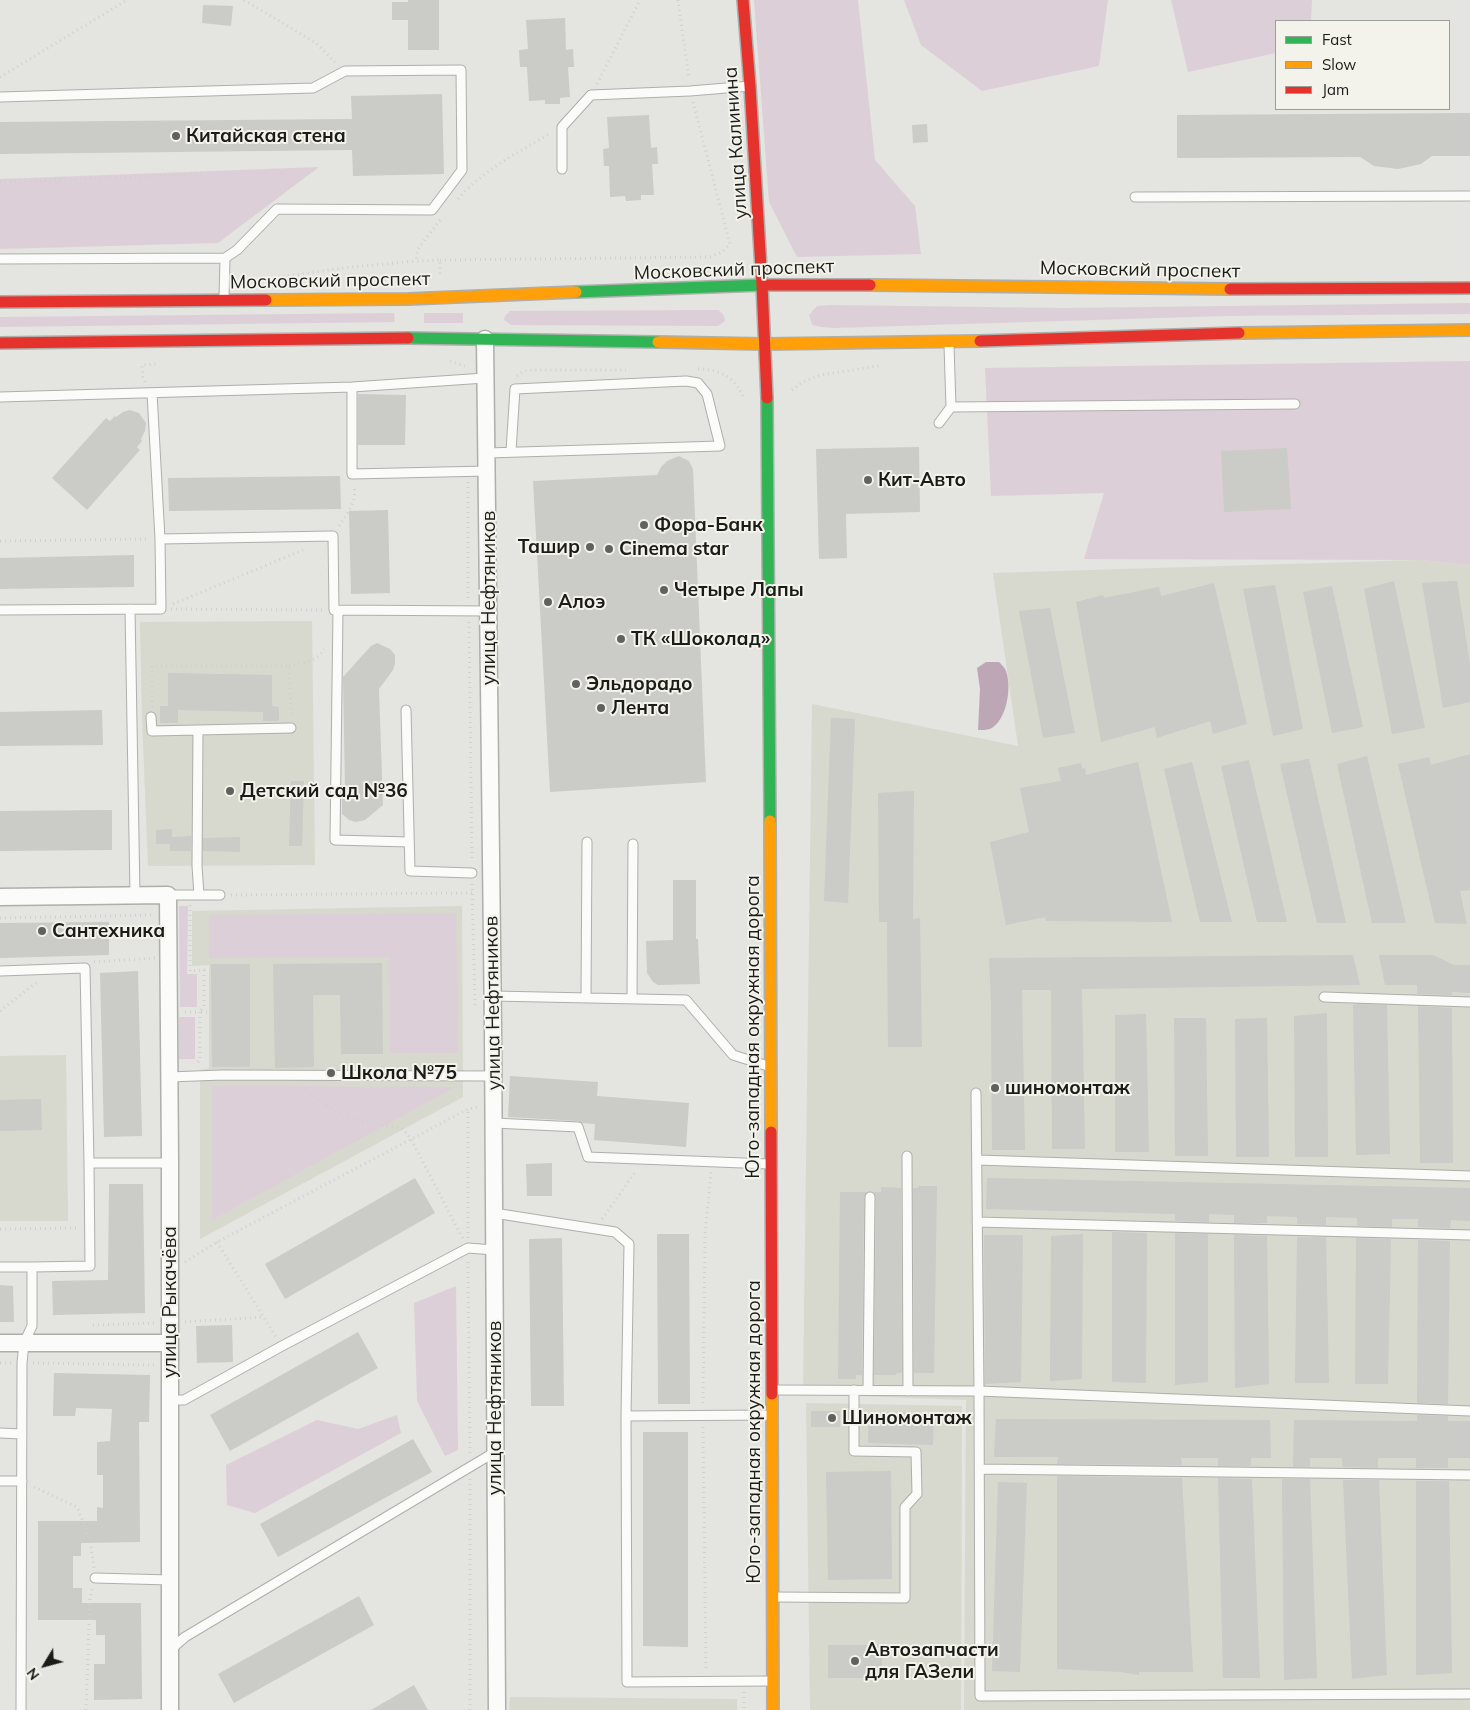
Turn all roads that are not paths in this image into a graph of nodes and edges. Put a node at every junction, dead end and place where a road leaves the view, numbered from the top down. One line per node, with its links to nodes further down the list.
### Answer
1 (743, 0): 2 (main road, улица Калинина)
2 (750, 86): 4 (lane); 9 (main road, улица Калинина)
3 (0, 97): 7 (lane)
4 (562, 169)
5 (1470, 196): 6 (lane)
6 (1135, 197)
7 (225, 258): 8 (lane); 11 (lane)
8 (0, 259)
9 (762, 285): 10 (main road, Московский проспект); 11 (main road, Московский проспект); 17 (main road, улица Калинина)
10 (1470, 288)
11 (224, 300): 12 (main road, Московский проспект)
12 (0, 302)
13 (1470, 330): 15 (main road)
14 (485, 334): 16 (main road); 17 (main road); 18 (street, улица Нефтяников)
15 (949, 342): 17 (main road); 23 (lane)
16 (0, 343)
17 (765, 344): 52 (main road, Юго-западная окружная дорога)
18 (478, 379): 19 (lane); 26 (street, улица Нефтяников)
19 (352, 387): 20 (lane); 27 (lane)
20 (152, 393): 21 (lane); 28 (lane)
21 (0, 397)
22 (1295, 404): 23 (lane)
23 (951, 407): 24 (lane)
24 (939, 423)
25 (511, 451): 25 (lane); 26 (lane)
26 (487, 452): 27 (street, улица Нефтяников)
27 (488, 472): 32 (street, улица Нефтяников)
28 (160, 539): 29 (lane); 31 (lane)
29 (130, 609): 30 (lane); 41 (lane)
30 (0, 610)
31 (336, 610): 32 (lane); 37 (lane)
32 (488, 611): 47 (street, улица Нефтяников)
33 (406, 710): 37 (lane)
34 (151, 717): 36 (lane)
35 (292, 728): 36 (lane)
36 (198, 730): 43 (lane)
37 (409, 842): 40 (lane)
38 (587, 842): 48 (lane)
39 (633, 844): 50 (lane)
40 (472, 873)
41 (134, 895): 42 (street); 45 (street)
42 (168, 895): 43 (lane); 54 (street, улица Рыкачёва)
43 (195, 895): 44 (lane)
44 (220, 895)
45 (0, 896)
46 (0, 971): 59 (lane)
47 (493, 996): 48 (lane); 53 (street, улица Нефтяников)
48 (586, 997): 50 (lane)
49 (1324, 997): 51 (lane)
50 (632, 998): 52 (lane)
51 (1470, 1002)
52 (772, 1067): 61 (main road, Юго-западная окружная дорога)
53 (494, 1076): 54 (lane); 56 (street, улица Нефтяников)
54 (169, 1077): 60 (street, улица Рыкачёва)
55 (976, 1093): 58 (lane)
56 (494, 1129): 61 (lane); 64 (street, улица Нефтяников)
57 (906, 1156): 76 (lane)
58 (976, 1160): 62 (lane); 65 (lane)
59 (89, 1163): 60 (lane); 69 (lane)
60 (170, 1163): 72 (street, улица Рыкачёва)
61 (772, 1164): 73 (main road, Юго-западная окружная дорога)
62 (1470, 1176)
63 (870, 1197): 75 (lane)
64 (494, 1213): 67 (street, улица Нефтяников); 81 (lane)
65 (977, 1222): 66 (lane); 77 (lane)
66 (1470, 1235)
67 (494, 1250): 78 (lane); 84 (street, улица Нефтяников)
68 (0, 1267): 69 (lane)
69 (32, 1267): 71 (lane)
70 (0, 1342): 71 (street)
71 (24, 1342): 72 (street); 83 (lane)
72 (170, 1342): 78 (street, улица Рыкачёва)
73 (771, 1390): 74 (lane); 80 (main road, Юго-западная окружная дорога)
74 (854, 1390): 75 (lane); 91 (lane)
75 (868, 1390): 76 (lane)
76 (908, 1391): 77 (lane)
77 (980, 1391): 79 (lane); 85 (lane)
78 (170, 1400): 90 (street, улица Рыкачёва)
79 (1470, 1411)
80 (771, 1414): 81 (lane); 91 (main road, Юго-западная окружная дорога)
81 (626, 1416): 93 (lane)
82 (0, 1433): 83 (lane)
83 (22, 1434): 88 (lane)
84 (495, 1452): 92 (lane); 97 (street, улица Нефтяников)
85 (980, 1469): 86 (lane); 94 (lane)
86 (1470, 1475)
87 (0, 1481): 88 (lane)
88 (22, 1481): 95 (lane)
89 (95, 1578): 90 (lane)
90 (170, 1580): 92 (street, улица Рыкачёва)
91 (772, 1597): 93 (main road, Юго-западная окружная дорога)
92 (170, 1650): 96 (street, улица Рыкачёва)
93 (772, 1682): 98 (main road, Юго-западная окружная дорога)
94 (1470, 1694)
95 (21, 1710)
96 (170, 1710)
97 (497, 1710)
98 (772, 1710)

